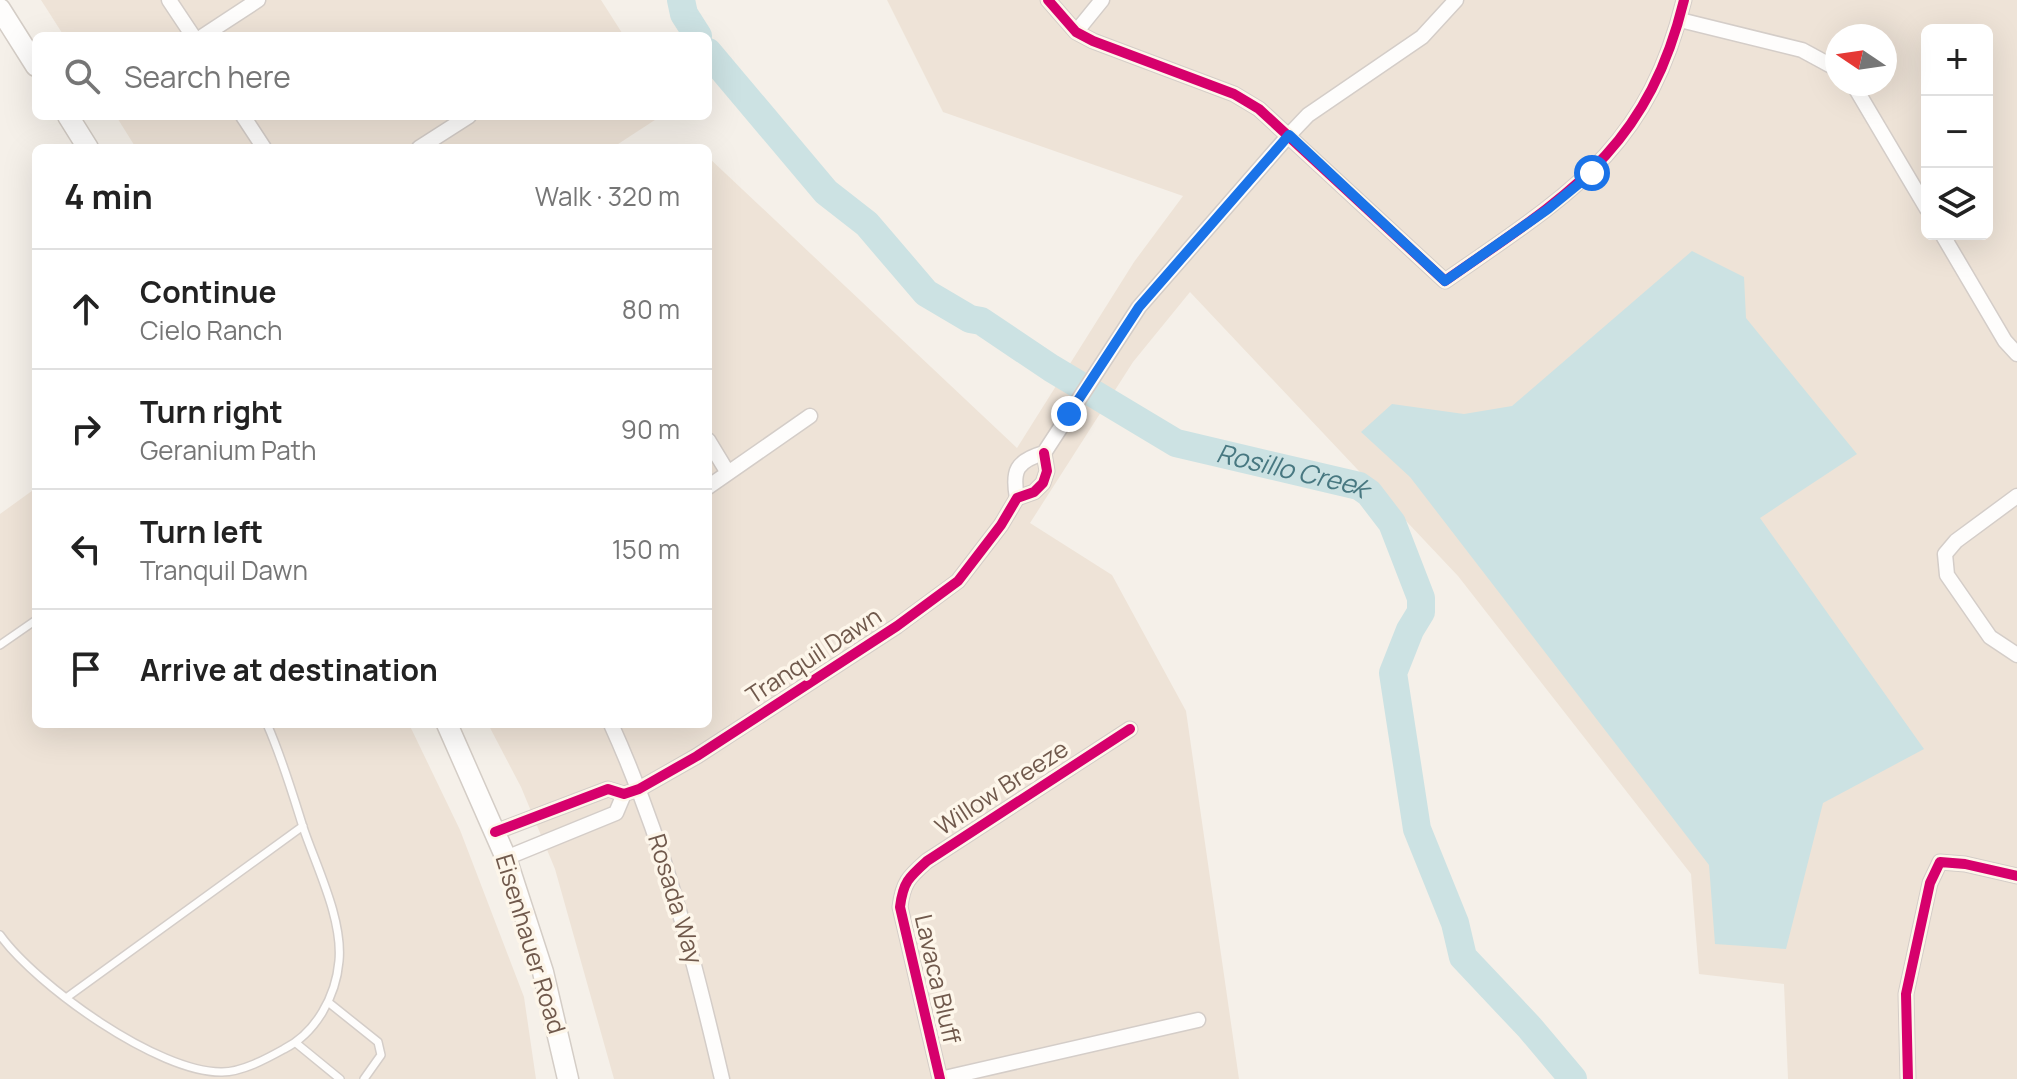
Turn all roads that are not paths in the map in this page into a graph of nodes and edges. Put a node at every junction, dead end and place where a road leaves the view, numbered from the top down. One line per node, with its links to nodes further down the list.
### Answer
1 (169, 0): 9 (street)
2 (258, 0): 10 (street)
3 (1048, 0): 11 (street)
4 (1102, 0): 11 (street)
5 (1456, 0): 18 (street, Tranquil Dawn)
6 (1684, 0): 8 (street)
7 (0, 9): 12 (main road)
8 (1680, 20): 13 (street); 18 (street)
9 (190, 32)
10 (209, 32)
11 (1076, 32): 18 (street)
12 (32, 60)
13 (1825, 62)
14 (1860, 96): 22 (street)
15 (70, 120): 19 (main road)
16 (246, 120): 20 (street)
17 (463, 120): 21 (street)
18 (1289, 135): 27 (street, Tranquil Dawn)
19 (86, 144)
20 (261, 144)
21 (425, 144)
22 (1921, 199)
23 (1946, 240): 24 (street)
24 (2017, 354)
25 (810, 416): 28 (street)
26 (712, 447): 28 (street)
27 (1044, 453): 31 (street, Tranquil Dawn); 31 (street, Tranquil Dawn)
28 (728, 473): 29 (street)
29 (712, 484)
30 (2017, 496): 34 (street)
31 (1017, 498): 39 (street, Tranquil Dawn)
32 (32, 623): 33 (lane)
33 (0, 645)
34 (2017, 655)
35 (269, 728): 40 (lane)
36 (449, 728): 41 (main road, Eisenhauer Road)
37 (612, 728): 39 (street, Rosada Way)
38 (1130, 729): 44 (street, Willow Breeze)
39 (632, 791): 41 (street, Tranquil Dawn); 42 (street, Tranquil Dawn); 53 (street, Rosada Way)
40 (303, 826): 46 (lane); 47 (lane)
41 (495, 832): 42 (main road, Eisenhauer Road)
42 (506, 858): 52 (main road, Eisenhauer Road)
43 (2017, 876): 55 (street)
44 (902, 888): 54 (street, Lavaca Bluff)
45 (0, 935): 46 (lane)
46 (66, 998): 49 (lane)
47 (328, 1002): 49 (lane); 51 (lane)
48 (1198, 1020): 54 (street)
49 (296, 1043): 50 (lane)
50 (340, 1079)
51 (364, 1079)
52 (568, 1079)
53 (722, 1079)
54 (940, 1079)
55 (1908, 1079)

